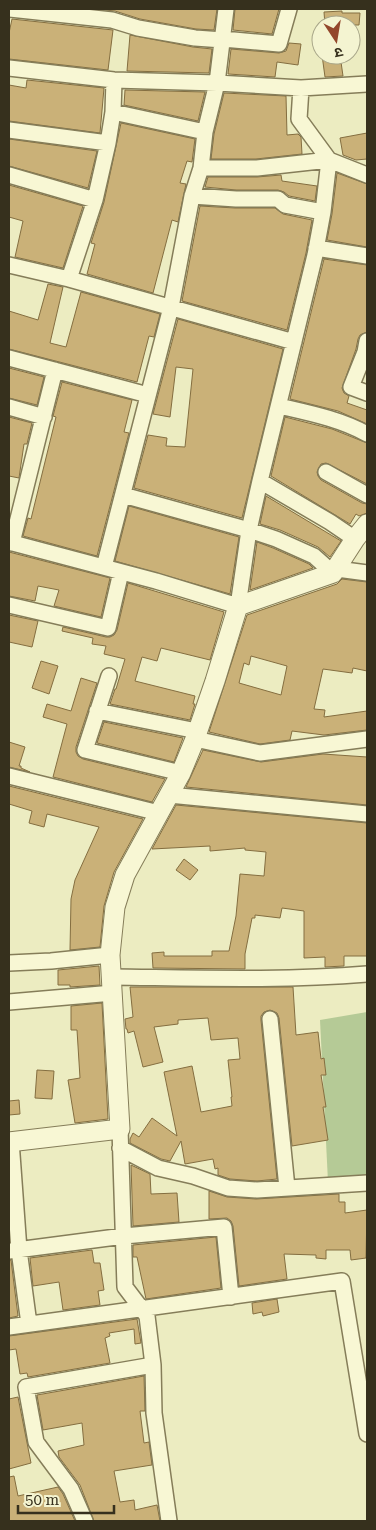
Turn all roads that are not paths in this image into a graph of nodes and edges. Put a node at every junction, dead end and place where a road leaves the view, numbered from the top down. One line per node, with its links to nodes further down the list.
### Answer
1 (11, 9): 4 (street)
2 (226, 9): 6 (street)
3 (289, 9): 6 (street)
4 (65, 12): 5 (street)
5 (112, 14): 6 (street)
6 (223, 40): 9 (street)
7 (9, 68): 8 (street)
8 (114, 80): 9 (street); 12 (street)
9 (217, 83): 11 (street); 14 (street)
10 (367, 84): 11 (street)
11 (301, 88): 16 (street)
12 (113, 112): 14 (street); 15 (street)
13 (9, 130): 15 (street)
14 (205, 132): 17 (street)
15 (108, 143): 21 (street)
16 (329, 160): 17 (street); 18 (street); 22 (street)
17 (200, 168): 20 (street)
18 (367, 174)
19 (9, 175): 21 (street)
20 (192, 196): 22 (street); 27 (street)
21 (95, 200): 26 (street)
22 (323, 212): 23 (street)
23 (316, 248): 24 (street); 28 (street)
24 (367, 256)
25 (9, 265): 26 (street)
26 (70, 279): 27 (street)
27 (171, 307): 28 (street); 33 (street)
28 (294, 342): 34 (street)
29 (366, 348): 32 (street)
30 (9, 358): 31 (street)
31 (55, 370): 33 (street); 36 (street)
32 (367, 393)
33 (148, 395): 41 (street)
34 (279, 406): 37 (street); 39 (street)
35 (9, 408): 36 (street)
36 (44, 417): 45 (street)
37 (367, 434)
38 (326, 472): 40 (street)
39 (260, 481): 43 (street); 44 (street)
40 (367, 494)
41 (123, 495): 43 (street); 46 (street)
42 (367, 524): 44 (street)
43 (250, 530): 47 (street); 51 (street)
44 (355, 539): 47 (street)
45 (10, 543): 46 (street)
46 (104, 567): 48 (street)
47 (335, 571): 49 (street); 51 (street)
48 (121, 572): 50 (street); 51 (street)
49 (367, 573)
50 (9, 605)
51 (238, 606): 54 (street)
52 (108, 676): 53 (street)
53 (97, 711): 54 (street); 56 (street)
54 (196, 735): 55 (street); 56 (street)
55 (367, 739)
56 (181, 773): 58 (street)
57 (9, 776): 59 (street)
58 (169, 795): 59 (street); 60 (street)
59 (159, 813): 62 (street)
60 (367, 814)
61 (9, 952): 63 (street)
62 (110, 955): 63 (street); 66 (street)
63 (51, 961): 64 (street)
64 (9, 963)
65 (367, 974): 66 (street)
66 (112, 985): 67 (street); 69 (street)
67 (9, 1002)
68 (270, 1019): 72 (street)
69 (120, 1139): 70 (street); 72 (street); 73 (street)
70 (10, 1141): 74 (street)
71 (367, 1183): 72 (street)
72 (287, 1188)
73 (124, 1236): 74 (street); 75 (street); 76 (street)
74 (14, 1251): 77 (street)
75 (231, 1297): 76 (street); 80 (street)
76 (142, 1309): 77 (street); 79 (street)
77 (29, 1324): 78 (street)
78 (9, 1327)
79 (154, 1365): 81 (street); 82 (street)
80 (367, 1434)
81 (85, 1521)
82 (169, 1521)

